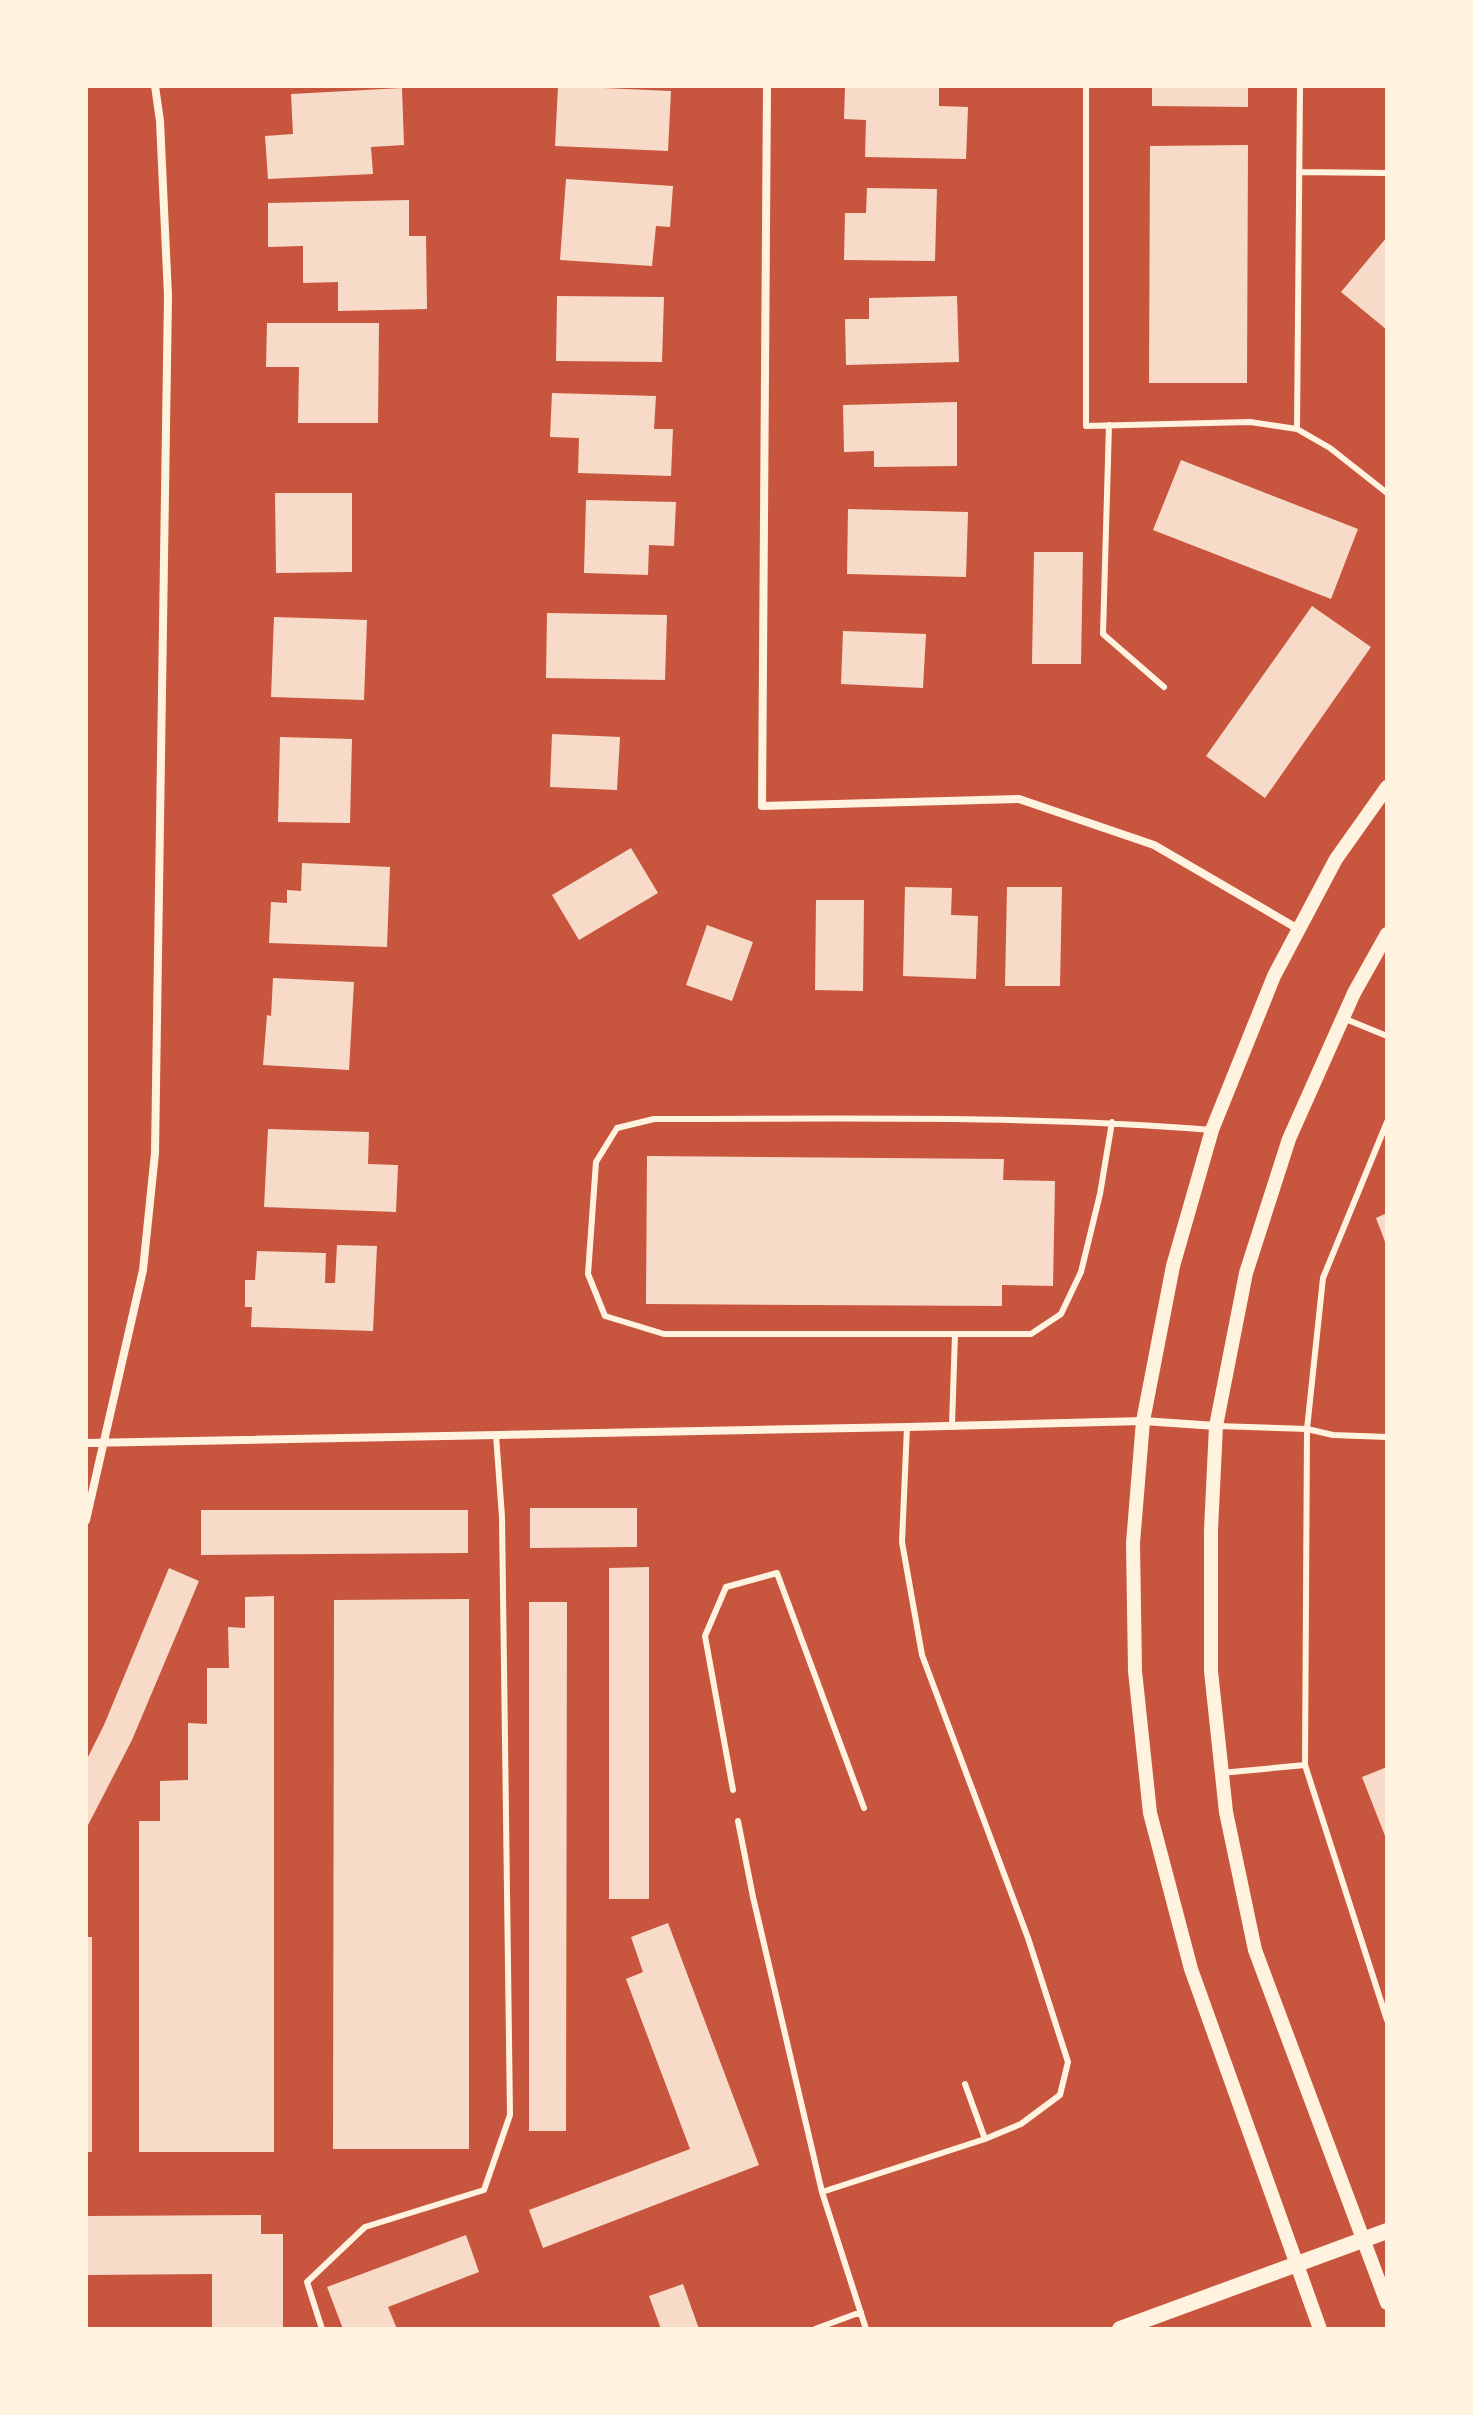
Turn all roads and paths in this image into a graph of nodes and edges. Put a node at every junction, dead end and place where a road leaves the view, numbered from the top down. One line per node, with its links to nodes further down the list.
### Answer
1 (155, 86): 28 (street)
2 (767, 86): 12 (street)
3 (1086, 86): 7 (lane)
4 (1300, 86): 5 (lane)
5 (1299, 172): 6 (lane); 8 (lane)
6 (1387, 173)
7 (1109, 425): 8 (lane); 10 (lane)
8 (1297, 429): 9 (lane)
9 (1387, 493)
10 (1164, 687)
11 (1387, 787): 12 (street)
12 (1300, 930): 18 (street)
13 (1387, 934): 14 (street)
14 (1343, 1018): 15 (lane); 22 (street)
15 (1387, 1036)
16 (1112, 1122): 18 (lane); 19 (lane); 19 (lane)
17 (1387, 1122): 24 (lane)
18 (1212, 1130): 20 (street)
19 (955, 1334): 21 (lane)
20 (1143, 1421): 21 (street); 22 (street); 41 (street)
21 (952, 1425): 23 (street)
22 (1216, 1426): 24 (lane); 31 (street)
23 (907, 1427): 25 (street); 37 (lane)
24 (1307, 1429): 26 (lane); 30 (lane)
25 (496, 1435): 28 (street); 44 (lane)
26 (1387, 1437)
27 (86, 1443): 28 (street)
28 (105, 1443): 29 (street)
29 (86, 1520)
30 (1305, 1765): 31 (lane); 35 (lane)
31 (1221, 1773): 40 (street)
32 (733, 1790): 33 (lane)
33 (864, 1808)
34 (738, 1821): 38 (lane)
35 (1387, 2020)
36 (965, 2084): 37 (lane)
37 (985, 2139): 38 (lane)
38 (822, 2192): 43 (lane)
39 (1387, 2231): 40 (main road)
40 (1365, 2240): 41 (main road); 42 (street)
41 (1297, 2265): 47 (main road); 48 (street)
42 (1387, 2303)
43 (861, 2312): 45 (lane); 46 (lane)
44 (322, 2329)
45 (815, 2329)
46 (866, 2329)
47 (1120, 2329)
48 (1320, 2329)

